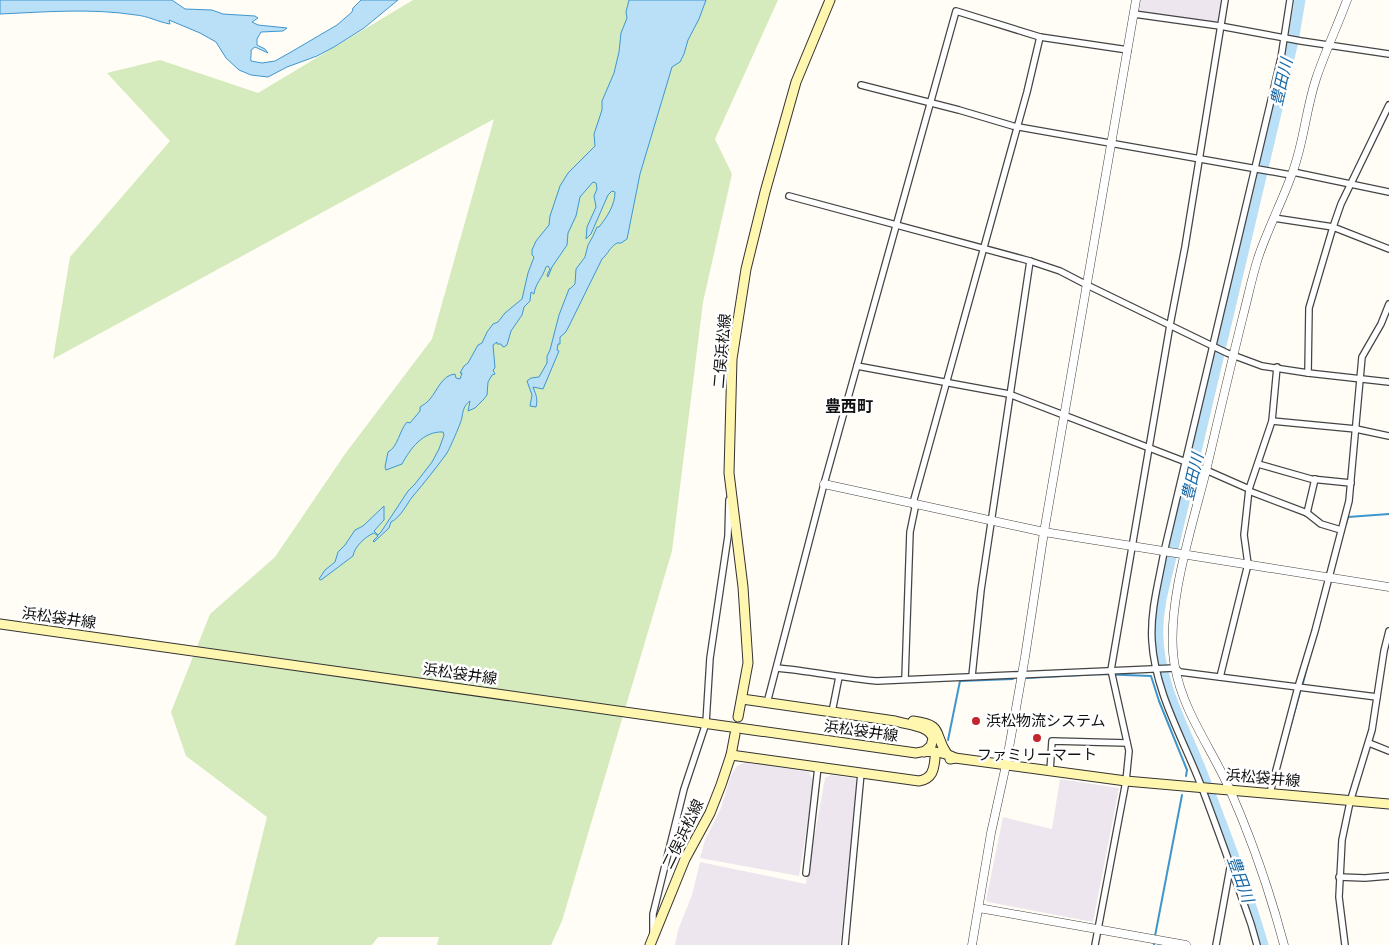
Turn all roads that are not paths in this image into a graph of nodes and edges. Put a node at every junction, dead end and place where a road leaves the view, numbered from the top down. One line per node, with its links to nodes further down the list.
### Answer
1 (830, 0): 50 (main road, 二俣浜松線)
2 (1136, 0): 6 (street)
3 (1225, 0): 7 (street)
4 (1290, 0): 9 (street)
5 (1347, 0): 10 (street)
6 (1134, 14): 7 (street); 11 (street)
7 (1220, 26): 9 (street); 18 (street)
8 (1040, 37): 11 (street); 14 (street); 16 (street)
9 (1285, 38): 10 (street); 19 (street)
10 (1328, 46): 12 (street); 20 (street)
11 (1128, 50): 17 (street)
12 (1389, 54)
13 (861, 85): 14 (street)
14 (930, 103): 16 (street); 25 (street)
15 (1389, 105): 21 (street)
16 (1017, 127): 17 (street); 27 (street)
17 (1111, 144): 18 (street); 30 (street)
18 (1199, 158): 19 (street); 32 (street)
19 (1255, 169): 20 (street); 33 (street)
20 (1292, 174): 21 (street); 24 (street)
21 (1351, 184): 22 (street); 26 (street)
22 (1389, 192)
23 (789, 196): 25 (street)
24 (1274, 218): 26 (street); 34 (street)
25 (897, 225): 27 (street); 35 (street)
26 (1333, 227): 28 (street); 37 (street)
27 (983, 248): 29 (street); 39 (street)
28 (1389, 249)
29 (1030, 260): 30 (street); 41 (street)
30 (1087, 285): 32 (street); 42 (street)
31 (1389, 304): 38 (street)
32 (1170, 324): 33 (street); 46 (street)
33 (1215, 346): 34 (street); 47 (street)
34 (1230, 354): 36 (street); 49 (street)
35 (857, 366): 39 (street); 53 (street)
36 (1277, 367): 37 (street); 43 (street)
37 (1308, 373): 38 (street)
38 (1360, 379): 40 (street); 44 (street)
39 (946, 382): 41 (street); 55 (street)
40 (1389, 382)
41 (1009, 394): 42 (street); 57 (street)
42 (1064, 415): 46 (street); 59 (street)
43 (1272, 421): 44 (street); 48 (street)
44 (1356, 429): 45 (street); 52 (street)
45 (1389, 435)
46 (1148, 448): 47 (street); 60 (street)
47 (1186, 463): 49 (street); 61 (street)
48 (1258, 464): 51 (street); 54 (street)
49 (1202, 469): 54 (street); 62 (street)
50 (729, 473): 80 (main road, 二俣浜松線); 85 (street)
51 (1315, 479): 52 (street); 56 (street)
52 (1351, 483): 58 (street)
53 (824, 484): 55 (street); 69 (street)
54 (1249, 490): 56 (street); 63 (street)
55 (912, 503): 57 (street); 77 (street)
56 (1306, 513): 58 (street)
57 (992, 521): 59 (street); 74 (street)
58 (1341, 530): 64 (street)
59 (1044, 532): 60 (street); 73 (street)
60 (1131, 546): 61 (street); 72 (street)
61 (1166, 552): 62 (street); 71 (street)
62 (1182, 554): 63 (street); 70 (street)
63 (1248, 564): 64 (street); 76 (street)
64 (1331, 578): 65 (street); 78 (street)
65 (1389, 587)
66 (0, 624): 85 (main road, 浜松袋井線)
67 (1389, 631): 68 (street)
68 (1386, 652): 79 (street)
69 (777, 668): 75 (street); 81 (street)
70 (1172, 668): 71 (street); 76 (street); 100 (street)
71 (1155, 670): 72 (street); 99 (street)
72 (1111, 671): 73 (street); 87 (street)
73 (1021, 675): 74 (street); 94 (street)
74 (972, 676): 77 (street)
75 (839, 677): 77 (street); 82 (street)
76 (1220, 677): 78 (street)
77 (905, 679)
78 (1298, 687): 79 (street); 101 (street)
79 (1377, 696): 88 (street)
80 (742, 699): 81 (main road); 83 (main road, 二俣浜松線)
81 (767, 703): 82 (main road)
82 (832, 712): 84 (main road)
83 (738, 717)
84 (895, 721): 90 (main road); 92 (main road)
85 (706, 723): 90 (main road, 浜松袋井線); 110 (street)
86 (735, 734): 91 (main road, 二俣浜松線)
87 (1127, 743): 96 (street); 98 (street)
88 (1369, 743): 89 (street); 102 (street)
89 (1389, 751)
90 (920, 752): 92 (main road, 浜松袋井線); 93 (main road, 浜松袋井線)
91 (731, 755): 95 (main road); 110 (main road, 二俣浜松線)
92 (951, 756): 93 (main road, 浜松袋井線); 94 (main road, 浜松袋井線)
93 (935, 758): 97 (main road)
94 (1006, 765): 96 (main road, 浜松袋井線); 108 (street)
95 (818, 767): 97 (main road); 105 (street)
96 (1050, 771): 98 (main road, 浜松袋井線)
97 (862, 773): 111 (street)
98 (1126, 781): 99 (main road, 浜松袋井線); 109 (street)
99 (1202, 787): 100 (main road, 浜松袋井線); 104 (street)
100 (1229, 789): 101 (main road, 浜松袋井線); 117 (street)
101 (1270, 793): 102 (main road, 浜松袋井線)
102 (1350, 802): 103 (main road, 浜松袋井線); 107 (street)
103 (1389, 804)
104 (1230, 866): 115 (street); 116 (street)
105 (806, 873)
106 (1389, 876): 107 (street)
107 (1339, 877): 118 (street)
108 (979, 908): 109 (street); 112 (street)
109 (1098, 930): 113 (street); 114 (street)
110 (652, 941)
111 (845, 945)
112 (972, 945)
113 (1095, 945)
114 (1186, 945)
115 (1216, 945)
116 (1257, 945)
117 (1284, 945)
118 (1344, 945)

